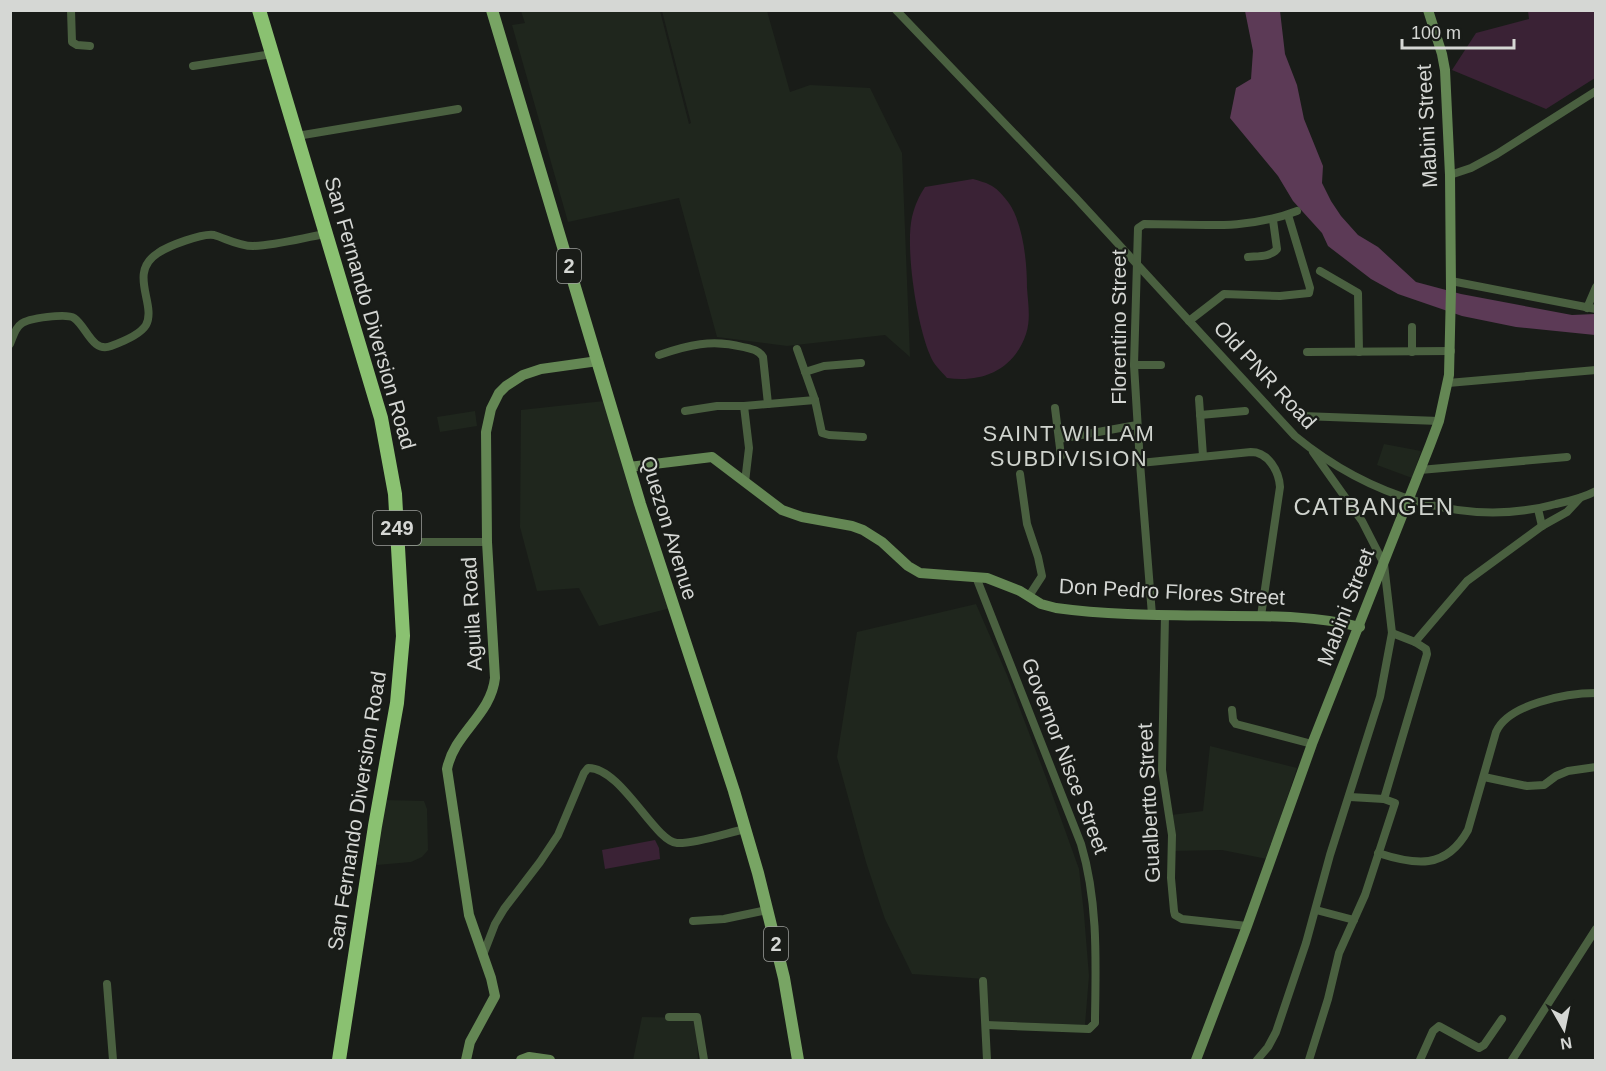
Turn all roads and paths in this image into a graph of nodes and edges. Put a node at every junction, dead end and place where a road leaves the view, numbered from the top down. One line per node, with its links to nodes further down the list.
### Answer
1 (71, 10): 6 (street)
2 (259, 10): 7 (highway, San Fernando Diversion Road / 249)
3 (492, 10): 32 (main road, Quezon Avenue / 2)
4 (896, 10): 18 (street, Old PNR Road)
5 (1428, 10): 12 (street, Mabini Street)
6 (90, 46)
7 (272, 54): 8 (street); 11 (highway, San Fernando Diversion Road / 249)
8 (193, 66)
9 (1596, 91): 12 (street)
10 (458, 109): 11 (street)
11 (297, 136): 16 (highway, San Fernando Diversion Road / 249)
12 (1450, 175): 20 (street, Mabini Street)
13 (1297, 211): 14 (street, Florentino Street)
14 (1288, 215): 15 (street, Florentino Street); 23 (street)
15 (1273, 220): 17 (street); 18 (street, Florentino Street)
16 (325, 234): 25 (street); 66 (highway, San Fernando Diversion Road / 249)
17 (1248, 257)
18 (1136, 263): 23 (street, Old PNR Road); 34 (street, Florentino Street)
19 (1320, 271): 29 (street)
20 (1451, 285): 22 (street); 27 (street, Mabini Street)
21 (1596, 287): 22 (street)
22 (1591, 308)
23 (1189, 321): 52 (street, Old PNR Road)
24 (1412, 327): 30 (street)
25 (10, 344)
26 (797, 349): 37 (street)
27 (1451, 351): 30 (street); 38 (street, Mabini Street)
28 (1307, 352): 29 (street)
29 (1359, 352): 30 (street)
30 (1412, 352)
31 (659, 355): 41 (street)
32 (598, 361): 57 (main road, Quezon Avenue / 2); 67 (street, Aguila Road)
33 (861, 363): 37 (street)
34 (1134, 365): 35 (street); 49 (street, Florentino Street)
35 (1161, 365)
36 (1596, 370): 38 (street)
37 (805, 372): 40 (street)
38 (1448, 383): 48 (street, Mabini Street)
39 (1199, 399): 46 (street)
40 (815, 400): 41 (street); 50 (street)
41 (768, 404): 42 (street)
42 (744, 406): 44 (street); 60 (street)
43 (1055, 408): 51 (street)
44 (685, 411)
45 (1245, 411): 46 (street)
46 (1200, 415): 54 (street)
47 (1302, 416): 48 (street)
48 (1439, 421): 58 (street, Mabini Street)
49 (1137, 425): 51 (street); 56 (street, Florentino Street)
50 (863, 437)
51 (1059, 439): 53 (street)
52 (1313, 451): 63 (street, Old PNR Road); 68 (street)
53 (1061, 456)
54 (1203, 456): 56 (street); 73 (street)
55 (1567, 457): 58 (street)
56 (1140, 463): 71 (street, Florentino Street)
57 (629, 467): 60 (street, Don Pedro Flores Street); 84 (main road, Quezon Avenue / 2)
58 (1420, 470): 63 (street, Mabini Street)
59 (1020, 474): 70 (street)
60 (745, 482): 69 (street, Don Pedro Flores Street)
61 (1596, 491): 62 (street, Old PNR Road)
62 (1580, 498): 64 (street, Old PNR Road); 65 (street)
63 (1409, 499): 64 (street, Old PNR Road); 68 (street, Mabini Street)
64 (1538, 509): 65 (street)
65 (1542, 526): 76 (street)
66 (397, 542): 67 (street); 99 (highway, San Fernando Diversion Road / 249)
67 (487, 542): 92 (street, Aguila Road)
68 (1384, 564): 74 (street, Mabini Street); 75 (street)
69 (976, 577): 70 (street, Don Pedro Flores Street); 97 (street, Governor Nisce Street)
70 (1029, 596): 71 (street, Don Pedro Flores Street)
71 (1152, 615): 72 (street, Don Pedro Flores Street)
72 (1165, 615): 73 (street, Don Pedro Flores Street); 90 (street, Gualbertto Street)
73 (1261, 616): 74 (street, Don Pedro Flores Street)
74 (1360, 627): 79 (street, Mabini Street)
75 (1392, 633): 76 (street); 82 (street)
76 (1415, 642): 83 (street)
77 (1596, 693): 81 (street)
78 (1232, 710): 79 (street)
79 (1312, 744): 90 (street, Mabini Street)
80 (1596, 767): 81 (street)
81 (1484, 777): 85 (street)
82 (1350, 797): 83 (street); 87 (street)
83 (1384, 799): 85 (street)
84 (745, 829): 86 (main road, Quezon Avenue / 2); 92 (street)
85 (1378, 854): 88 (street)
86 (767, 910): 89 (street); 104 (main road, Quezon Avenue / 2)
87 (1316, 910): 88 (street); 107 (street)
88 (1354, 920): 108 (street)
89 (693, 921)
90 (1248, 926): 106 (street, Mabini Street)
91 (1596, 930): 110 (street)
92 (483, 955): 100 (street, Aguila Road)
93 (983, 981): 97 (street)
94 (107, 984): 98 (street)
95 (669, 1017): 103 (street)
96 (1503, 1019): 109 (street)
97 (987, 1025): 105 (street)
98 (113, 1060)
99 (339, 1060)
100 (466, 1060)
101 (521, 1060): 102 (street)
102 (550, 1060)
103 (704, 1060)
104 (798, 1060)
105 (987, 1060)
106 (1196, 1060)
107 (1257, 1060)
108 (1309, 1060)
109 (1420, 1060)
110 (1512, 1060)

